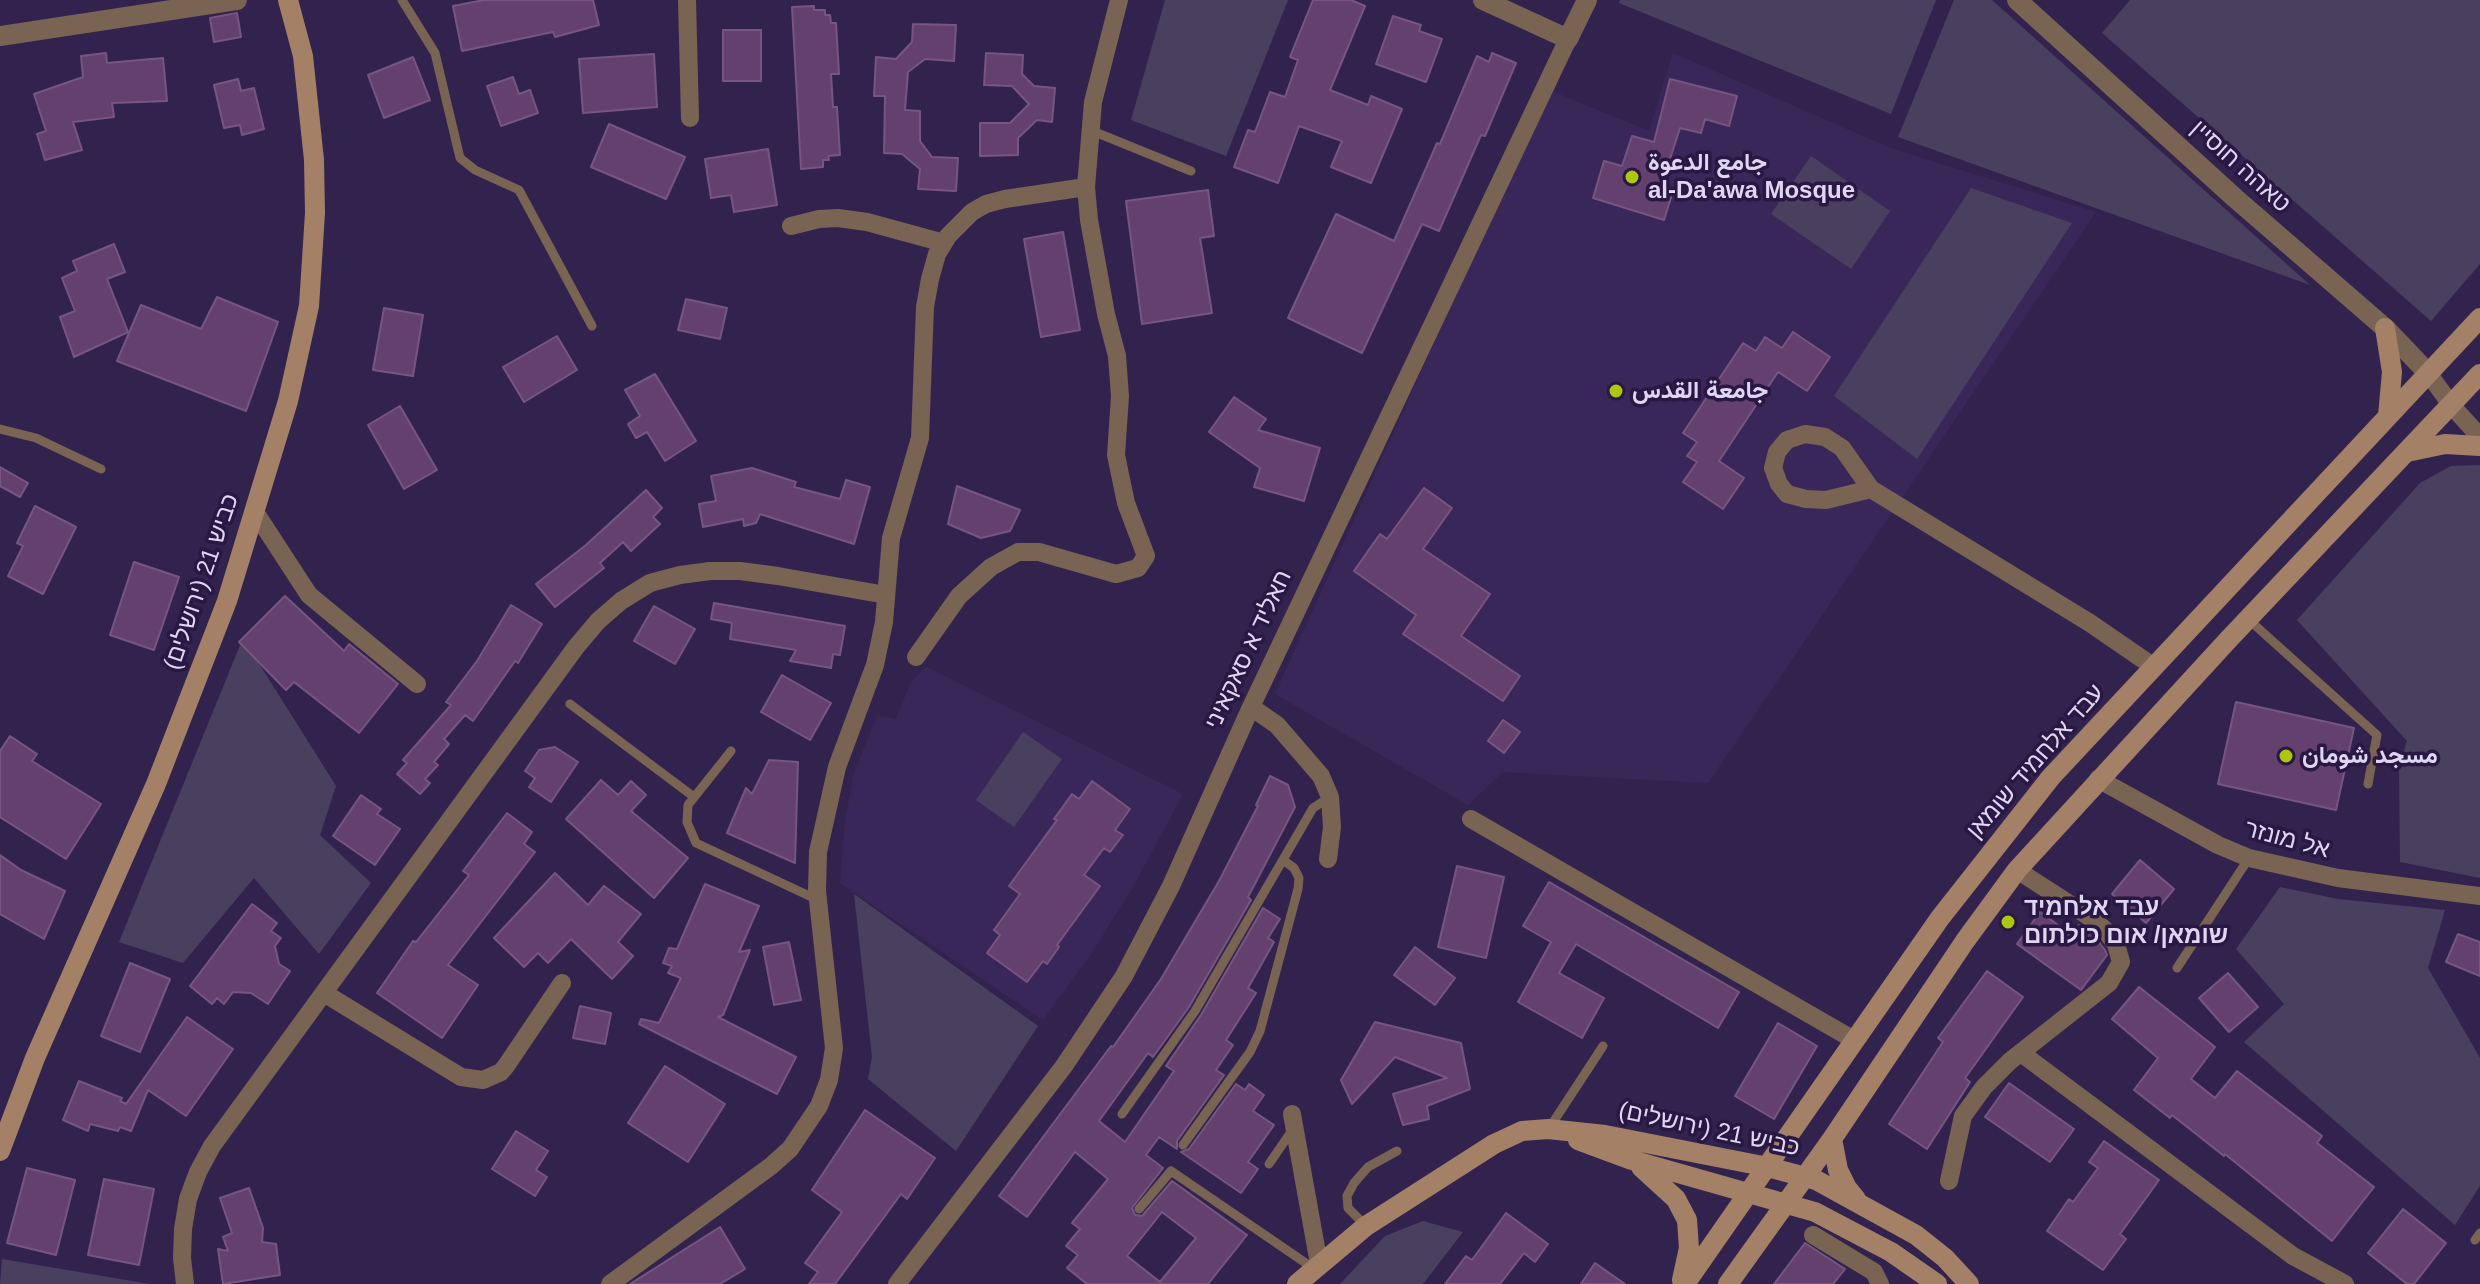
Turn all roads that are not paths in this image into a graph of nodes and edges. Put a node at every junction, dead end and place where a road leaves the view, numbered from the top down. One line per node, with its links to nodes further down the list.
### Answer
1 (237, 0): 9 (street)
2 (288, 0): 30 (main road, כביש 21 (ירושלים))
3 (402, 0): 18 (lane)
4 (687, 0): 11 (street)
5 (1119, 0): 12 (street)
6 (1483, 0): 10 (street)
7 (1587, 0): 10 (street, חאליד א סאקאיני)
8 (2017, 0): 19 (street, טאהה חוסיין)
9 (0, 36)
10 (1568, 39): 37 (street, חאליד א סאקאיני)
11 (690, 118)
12 (1090, 130): 13 (lane); 14 (street)
13 (1191, 171)
14 (1086, 187): 16 (street); 33 (street)
15 (791, 226): 16 (street)
16 (944, 243): 31 (street)
17 (2480, 318): 20 (main road, עבד אלחמיד שומאן)
18 (592, 326)
19 (2385, 328): 20 (street, טאהה חוסיין); 23 (main road)
20 (2428, 373): 22 (street); 23 (main road, עבד אלחמיד שומאן)
21 (2480, 374): 22 (main road)
22 (2452, 406): 25 (street); 27 (main road)
23 (2388, 416): 34 (main road, עבד אלחמיד שומאן)
24 (0, 429): 28 (lane)
25 (2480, 437)
26 (2480, 446): 27 (main road)
27 (2407, 452): 32 (main road)
28 (101, 469)
29 (1871, 489): 29 (street); 34 (street)
30 (255, 512): 35 (street); 61 (main road, כביש 21 (ירושלים))
31 (886, 595): 49 (street); 52 (street)
32 (2248, 619): 39 (main road); 40 (lane)
33 (916, 657)
34 (2154, 667): 53 (main road, עבד אלחמיד שומאן)
35 (417, 684)
36 (570, 704): 41 (lane)
37 (1251, 707): 42 (street); 77 (street, חאליד א סאקאיני)
38 (731, 751): 41 (lane)
39 (2098, 779): 44 (street, אל מונזר); 47 (main road)
40 (2368, 784)
41 (694, 797): 49 (lane)
42 (1330, 797): 45 (street); 46 (lane)
43 (1471, 819): 53 (street)
44 (2249, 858): 48 (street, אל מונזר); 50 (lane)
45 (1328, 859)
46 (1283, 860): 56 (lane); 60 (lane)
47 (2017, 870): 55 (street); 59 (main road)
48 (2480, 896)
49 (818, 900): 76 (street)
50 (2177, 968)
51 (562, 983): 52 (street)
52 (324, 993): 75 (street)
53 (1854, 1040): 65 (main road, עבד אלחמיד שומאן)
54 (1603, 1046): 58 (lane)
55 (2021, 1053): 67 (street); 84 (street)
56 (1122, 1114)
57 (1293, 1120): 64 (lane); 74 (street)
58 (1548, 1129): 63 (main road, כביש 21 (ירושלים)); 65 (main road, כביש 21 (ירושלים)); 72 (main road, כביש 21 (ירושלים))
59 (1832, 1139): 66 (main road); 70 (main road)
60 (1183, 1145)
61 (0, 1151)
62 (1397, 1151): 72 (lane)
63 (1632, 1160): 68 (main road, כביש 21 (ירושלים)); 79 (main road)
64 (1269, 1164)
65 (1768, 1167): 66 (main road, כביש 21 (ירושלים)); 68 (main road, עבד אלחמיד שומאן)
66 (1805, 1177): 69 (main road); 70 (main road, כביש 21 (ירושלים))
67 (1949, 1181)
68 (1750, 1193): 69 (main road, כביש 21 (ירושלים)); 79 (main road, עבד אלחמיד שומאן)
69 (1786, 1202): 80 (main road); 82 (main road, כביש 21 (ירושלים))
70 (1865, 1206): 83 (main road, כביש 21 (ירושלים))
71 (1139, 1209): 74 (lane)
72 (1366, 1226): 74 (main road, כביש 21 (ירושלים))
73 (1813, 1235): 81 (street)
74 (1316, 1266): 78 (main road, כביש 21 (ירושלים))
75 (185, 1284)
76 (610, 1284)
77 (897, 1284)
78 (1297, 1284)
79 (1683, 1284)
80 (1728, 1284)
81 (1880, 1284)
82 (1937, 1284)
83 (1969, 1284)
84 (2345, 1284)

